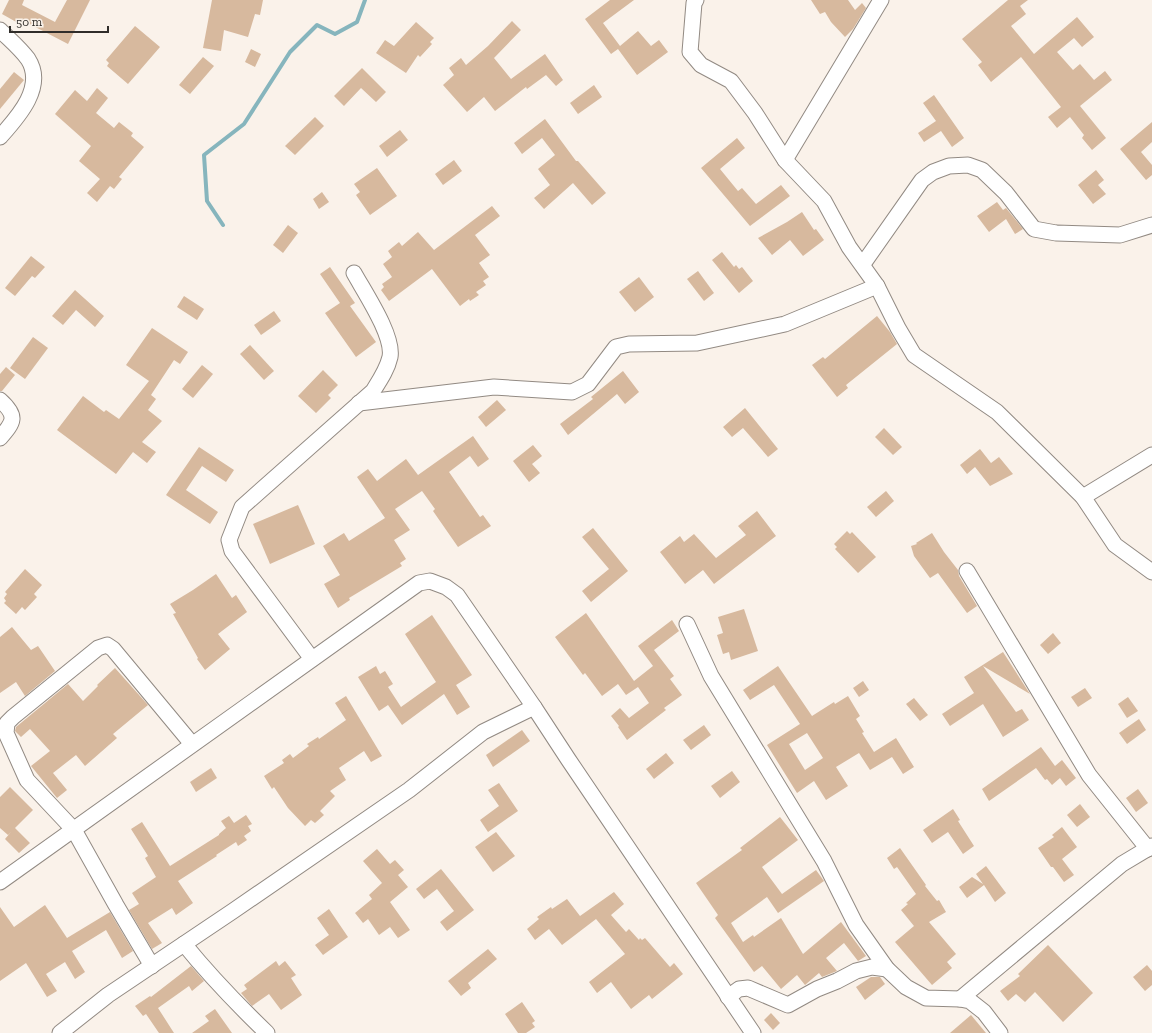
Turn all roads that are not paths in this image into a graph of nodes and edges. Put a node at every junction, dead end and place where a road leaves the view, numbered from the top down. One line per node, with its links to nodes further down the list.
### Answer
1 (696, 0): 5 (street)
2 (881, 0): 5 (street)
3 (0, 30): 4 (street)
4 (0, 138)
5 (785, 160): 7 (street)
6 (1152, 225): 7 (street)
7 (862, 264): 9 (street)
8 (354, 273): 11 (street)
9 (877, 286): 11 (street); 14 (street)
10 (0, 400): 12 (street)
11 (359, 403): 18 (street)
12 (0, 438)
13 (1152, 456): 14 (street)
14 (1083, 497): 16 (street)
15 (967, 571): 22 (street)
16 (1152, 572)
17 (686, 624): 26 (street)
18 (312, 659): 19 (street); 20 (street)
19 (534, 706): 24 (street); 27 (street)
20 (192, 744): 21 (street); 21 (street)
21 (74, 830): 23 (street); 25 (street)
22 (1150, 847): 28 (street)
23 (0, 882)
24 (184, 944): 25 (street); 30 (street)
25 (152, 966): 29 (street)
26 (886, 969): 27 (street); 28 (street)
27 (728, 997): 31 (street)
28 (960, 999): 32 (street)
29 (60, 1033)
30 (267, 1033)
31 (753, 1033)
32 (1000, 1033)

